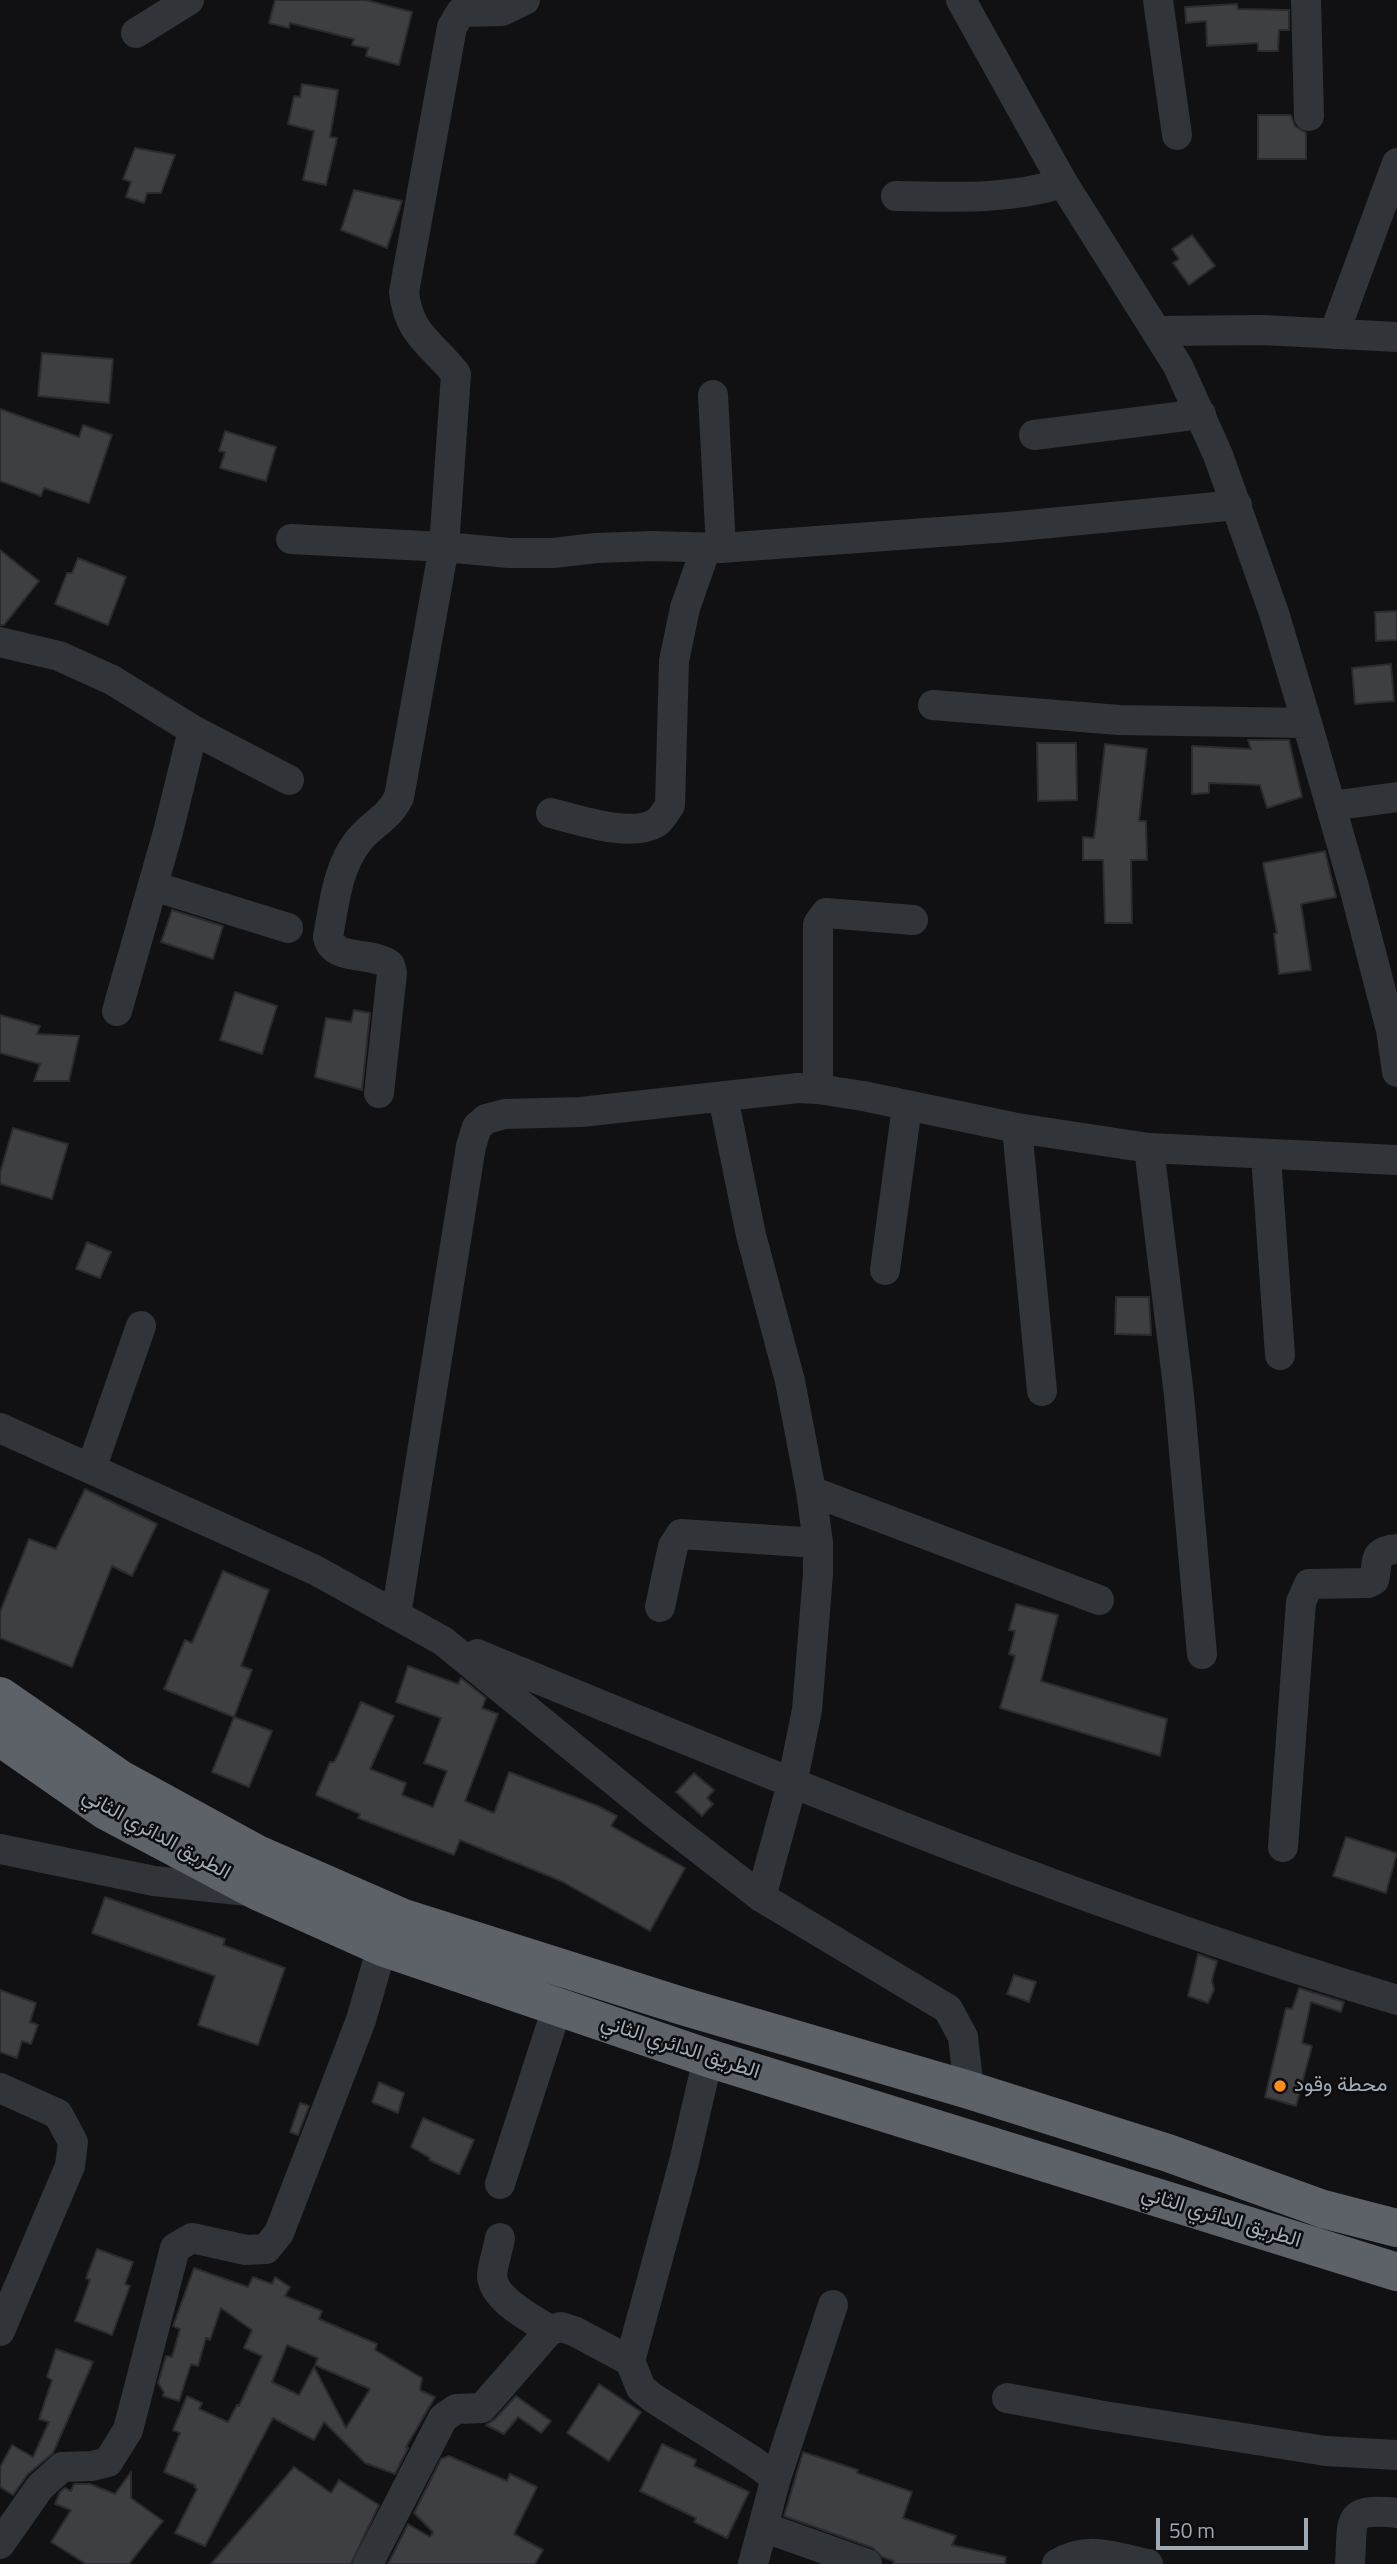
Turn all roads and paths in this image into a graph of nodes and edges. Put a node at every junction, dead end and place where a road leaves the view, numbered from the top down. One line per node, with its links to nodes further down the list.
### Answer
1 (189, 0): 6 (street)
2 (525, 0): 20 (street)
3 (961, 0): 10 (street)
4 (1158, 0): 8 (street)
5 (1306, 0): 7 (street)
6 (136, 33)
7 (1309, 116)
8 (1177, 135)
9 (1397, 163): 13 (street)
10 (1063, 183): 11 (street); 12 (street)
11 (896, 196)
12 (1156, 331): 13 (street); 16 (street)
13 (1334, 334): 14 (street)
14 (1397, 337)
15 (713, 395): 21 (street)
16 (1201, 414): 17 (street); 18 (street)
17 (1034, 435)
18 (1237, 505): 21 (street); 24 (street)
19 (291, 539): 20 (street)
20 (444, 547): 21 (street); 36 (street)
21 (713, 548): 29 (street)
22 (0, 643): 25 (street)
23 (933, 705): 24 (street)
24 (1307, 723): 28 (street)
25 (193, 730): 26 (street); 30 (street)
26 (289, 780)
27 (1397, 797): 28 (street)
28 (1331, 806): 34 (street)
29 (551, 813)
30 (153, 886): 32 (street); 33 (street)
31 (913, 920): 35 (street)
32 (288, 928)
33 (117, 1011)
34 (1397, 1072)
35 (818, 1089): 37 (street); 38 (street)
36 (379, 1093)
37 (723, 1097): 49 (street); 54 (street)
38 (907, 1106): 39 (street); 43 (street)
39 (1017, 1128): 40 (street); 46 (street)
40 (1149, 1148): 41 (street); 56 (street)
41 (1266, 1156): 42 (street); 45 (street)
42 (1397, 1160)
43 (885, 1270)
44 (141, 1326): 48 (street)
45 (1280, 1355)
46 (1042, 1391)
47 (0, 1428): 48 (street)
48 (91, 1469): 54 (street)
49 (811, 1491): 50 (street); 52 (street)
50 (818, 1543): 53 (street); 59 (street)
51 (1397, 1549): 60 (street)
52 (1098, 1600)
53 (660, 1607)
54 (396, 1615): 55 (street)
55 (443, 1641): 59 (street); 63 (street)
56 (1202, 1654)
57 (0, 1696): 69 (highway, الطريق الدائري الثاني)
58 (0, 1737): 62 (highway, الطريق الدائري الثاني)
59 (792, 1784): 63 (street); 65 (street)
60 (1283, 1847)
61 (0, 1849): 62 (street)
62 (259, 1892): 64 (highway, الطريق الدائري الثاني)
63 (761, 1897): 69 (street)
64 (382, 1947): 66 (highway, الطريق الدائري الثاني); 83 (street)
65 (1397, 2000)
66 (557, 2008): 67 (highway, الطريق الدائري الثاني); 70 (street)
67 (708, 2058): 73 (highway, الطريق الدائري الثاني); 77 (street)
68 (0, 2088): 76 (street)
69 (969, 2090): 71 (highway, الطريق الدائري الثاني)
70 (500, 2184)
71 (1391, 2221)
72 (500, 2238): 75 (street)
73 (1397, 2273)
74 (833, 2305): 80 (street)
75 (550, 2330): 77 (street); 84 (street)
76 (0, 2331)
77 (630, 2361): 80 (street)
78 (1007, 2398): 79 (street)
79 (1397, 2455)
80 (776, 2478): 82 (street)
81 (1397, 2513): 89 (street)
82 (763, 2527): 85 (street); 86 (street)
83 (0, 2544)
84 (368, 2564)
85 (753, 2564)
86 (867, 2564)
87 (1057, 2564): 88 (street)
88 (1148, 2564)
89 (1350, 2564)

